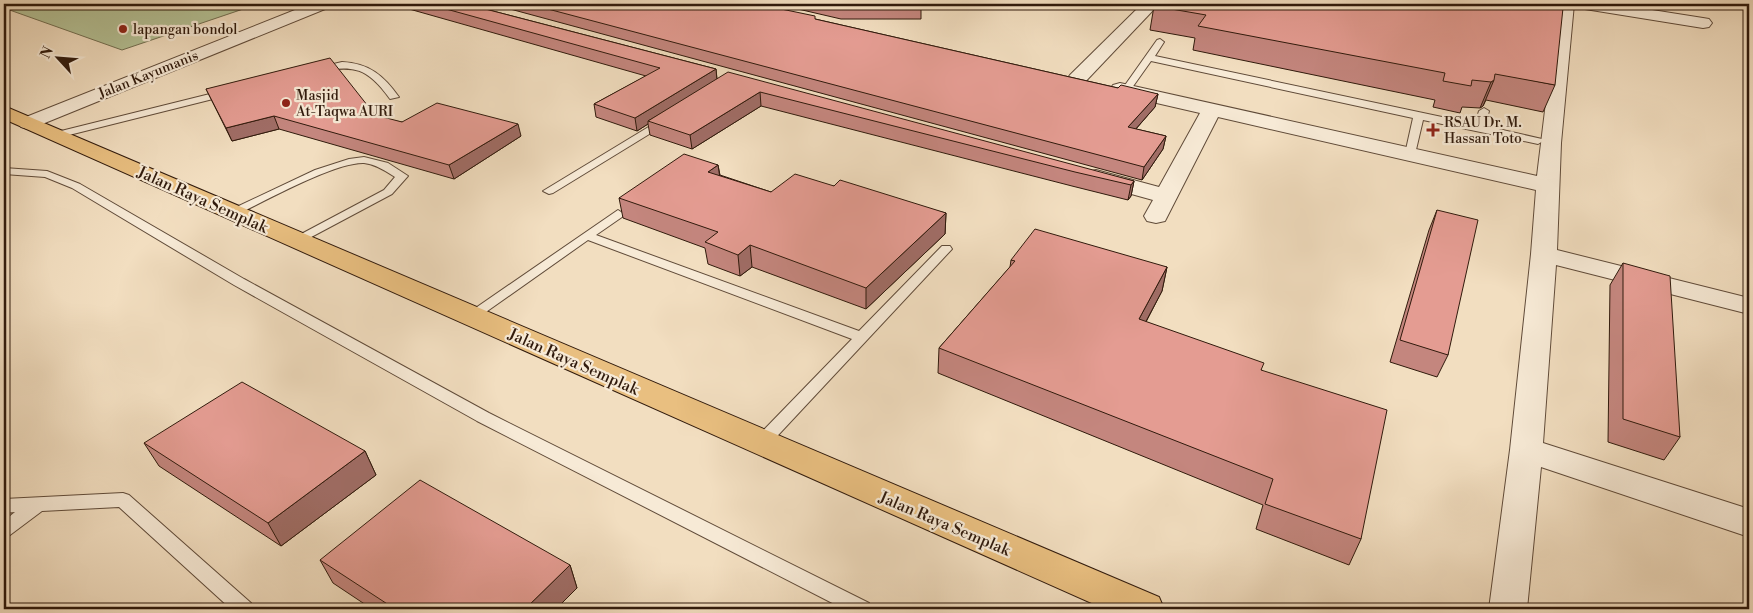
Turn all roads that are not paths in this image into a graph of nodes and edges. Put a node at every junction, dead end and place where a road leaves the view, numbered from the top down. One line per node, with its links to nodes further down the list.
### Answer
1 (324, 4): 18 (street, Jalan Kayumanis)
2 (1151, 4): 10 (street)
3 (1585, 4): 5 (street)
4 (1558, 18): 25 (street)
5 (1703, 22)
6 (1160, 42): 7 (lane)
7 (1150, 58): 12 (lane); 17 (lane)
8 (304, 73): 13 (lane)
9 (1057, 74): 10 (street)
10 (1077, 79): 12 (street)
11 (237, 90): 20 (lane)
12 (1126, 90): 14 (street)
13 (394, 97)
14 (1212, 109): 22 (street); 24 (street)
15 (1484, 111): 19 (lane)
16 (675, 113): 26 (lane)
17 (1419, 116): 19 (lane); 22 (lane)
18 (16, 117): 20 (main road, Jalan Raya Semplak)
19 (1479, 128): 21 (lane)
20 (57, 135): 27 (main road, Jalan Raya Semplak)
21 (1538, 141)
22 (1410, 154): 25 (street)
23 (4, 171): 43 (lane)
24 (1078, 172)
25 (1549, 186): 32 (street)
26 (550, 191)
27 (232, 212): 30 (main road, Jalan Raya Semplak); 30 (lane)
28 (618, 214): 29 (lane)
29 (588, 236): 34 (lane); 35 (lane)
30 (296, 240): 34 (main road, Jalan Raya Semplak)
31 (946, 249): 35 (lane)
32 (1544, 254): 33 (street); 37 (street)
33 (1749, 306)
34 (471, 316): 36 (main road, Jalan Raya Semplak)
35 (863, 338): 36 (lane)
36 (761, 443): 44 (main road, Jalan Raya Semplak)
37 (1526, 450): 40 (street); 45 (street)
38 (38, 504): 39 (lane); 41 (lane); 42 (lane)
39 (4, 506)
40 (1749, 523)
41 (4, 530)
42 (244, 609)
43 (862, 609)
44 (1145, 609)
45 (1508, 609)

